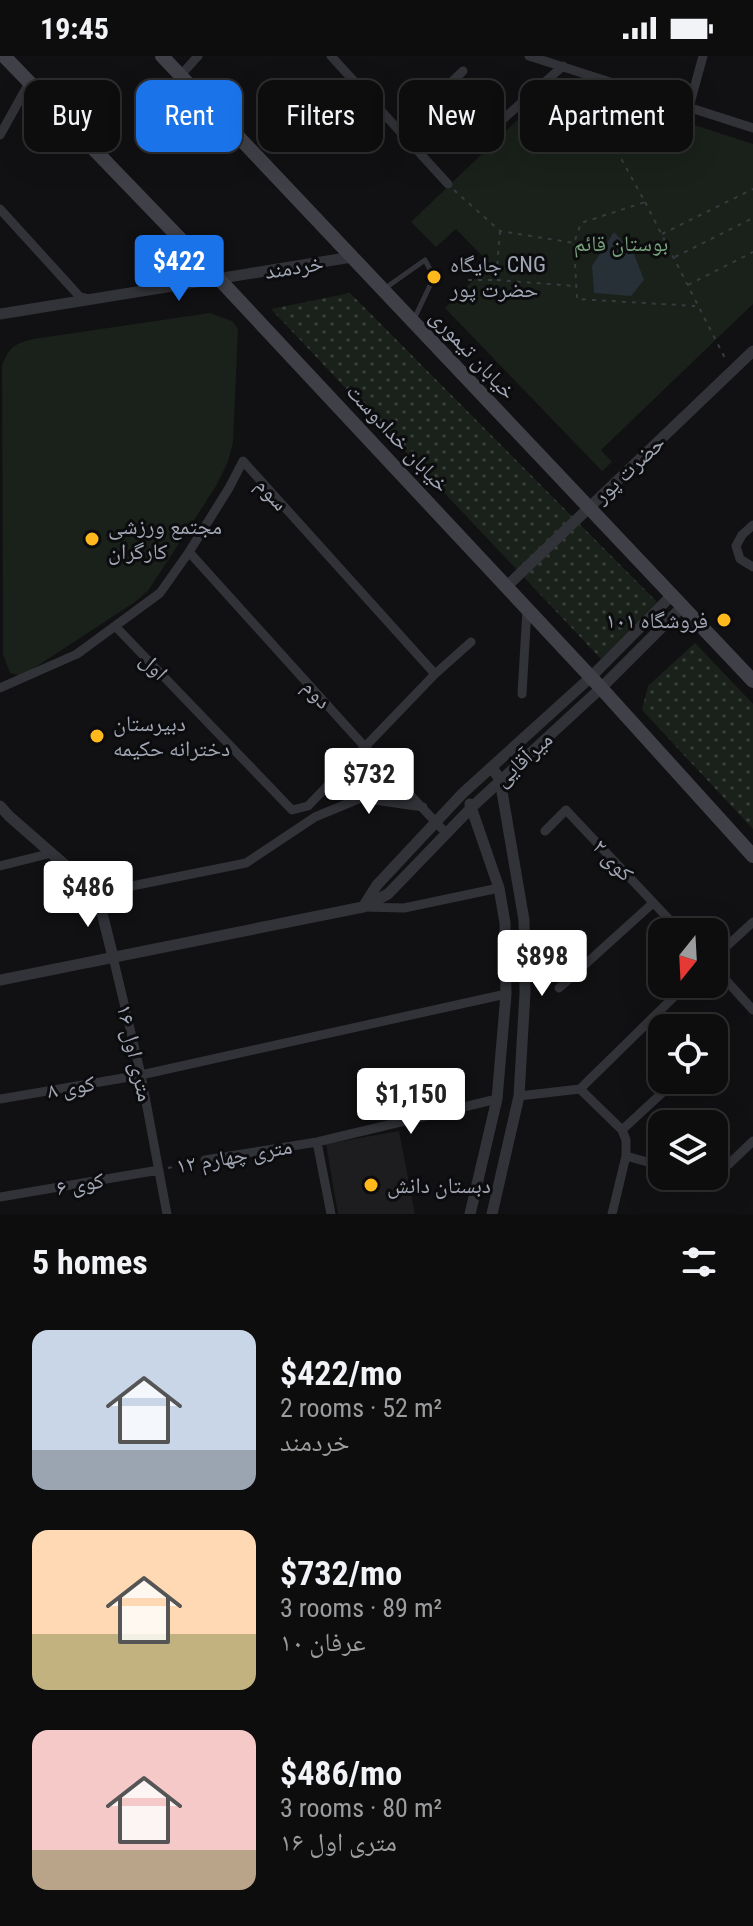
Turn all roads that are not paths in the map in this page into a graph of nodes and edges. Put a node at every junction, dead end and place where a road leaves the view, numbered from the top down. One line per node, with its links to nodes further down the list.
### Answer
1 (4, 56): 10 (main road, خیابان خدادوست)
2 (162, 56): 9 (main road, خیابان تیموری)
3 (198, 56): 9 (street)
4 (331, 56): 18 (street)
5 (529, 56): 7 (street)
6 (703, 56): 13 (street)
7 (561, 64): 8 (street); 11 (street)
8 (463, 71)
9 (180, 76): 20 (main road, خیابان تیموری)
10 (26, 80)
11 (609, 80)
12 (24, 92): 16 (street)
13 (693, 92)
14 (693, 108): 15 (street)
15 (753, 128)
16 (0, 135)
17 (96, 152): 21 (main road, خیابان خدادوست)
18 (448, 184)
19 (0, 209): 23 (street)
20 (352, 257): 21 (street, خردمند); 22 (main road, خیابان تیموری)
21 (219, 279): 23 (street, خردمند); 31 (main road, خیابان خدادوست)
22 (382, 290): 25 (main road, خیابان تیموری); 25 (lane)
23 (92, 299): 24 (street, خردمند)
24 (0, 314)
25 (412, 322): 27 (main road, خیابان تیموری)
26 (753, 353): 27 (street, حضرت پور)
27 (588, 508): 31 (street, حضرت پور); 32 (main road, خیابان تیموری)
28 (753, 525): 30 (street)
29 (189, 552): 35 (street, سوم); 37 (street, سوم); 42 (street, دوم)
30 (753, 567)
31 (506, 587): 34 (main road, خیابان خدادوست)
32 (671, 596): 33 (main road, خیابان تیموری); 39 (street, میرآقایی)
33 (682, 607): 38 (main road, خیابان تیموری); 39 (street, میرآقایی)
34 (527, 609): 39 (main road, خیابان خدادوست); 41 (street)
35 (116, 627): 40 (street, سوم); 42 (street, اول)
36 (471, 642): 37 (street)
37 (435, 674): 42 (street)
38 (753, 681)
39 (596, 682): 43 (street, میرآقایی); 44 (street, میرآقایی); 53 (main road, خیابان خدادوست)
40 (0, 688)
41 (522, 694)
42 (365, 747): 47 (street, دوم)
43 (492, 767): 44 (street); 45 (street, میرآقایی)
44 (500, 780): 48 (street, میرآقایی); 72 (street)
45 (463, 793): 48 (street); 49 (street, میرآقایی)
46 (0, 806): 52 (street)
47 (423, 807): 49 (street, دوم); 56 (street)
48 (472, 807): 51 (street, میرآقایی); 55 (street)
49 (436, 822): 51 (street, دوم); 58 (street, میرآقایی)
50 (545, 831): 57 (street, کوی ۲)
51 (446, 833): 58 (street, میرآقایی)
52 (52, 853): 54 (street); 56 (street)
53 (753, 856)
54 (0, 866)
55 (499, 888): 58 (street); 66 (street)
56 (97, 893): 62 (street, ۱۶ متری اول)
57 (653, 903): 59 (street, کوی ۲); 65 (street)
58 (363, 907): 62 (street, میرآقایی)
59 (667, 918)
60 (753, 922): 61 (street)
61 (728, 945)
62 (113, 957): 63 (street, میرآقایی); 69 (street, ۱۶ متری اول)
63 (0, 980)
64 (728, 982): 68 (street)
65 (559, 988)
66 (506, 994): 69 (street); 74 (street)
67 (673, 998): 70 (street)
68 (753, 1010)
69 (141, 1075): 73 (street, کوی ۸); 82 (street, ۱۶ متری اول)
70 (580, 1089): 72 (street); 75 (street)
71 (661, 1094): 75 (street)
72 (519, 1096): 87 (street)
73 (0, 1099)
74 (497, 1099): 77 (street, ۱۲ متری چهارم); 86 (street)
75 (622, 1130): 78 (street)
76 (753, 1141): 81 (street)
77 (317, 1142): 79 (street, ۱۲ متری چهارم); 85 (street)
78 (626, 1156): 80 (street); 88 (street)
79 (205, 1160)
80 (648, 1162)
81 (728, 1165)
82 (159, 1170): 83 (street, کوی ۶); 84 (street, ۱۶ متری اول)
83 (0, 1197)
84 (167, 1214)
85 (331, 1214)
86 (470, 1214)
87 (492, 1214)
88 (612, 1214)

